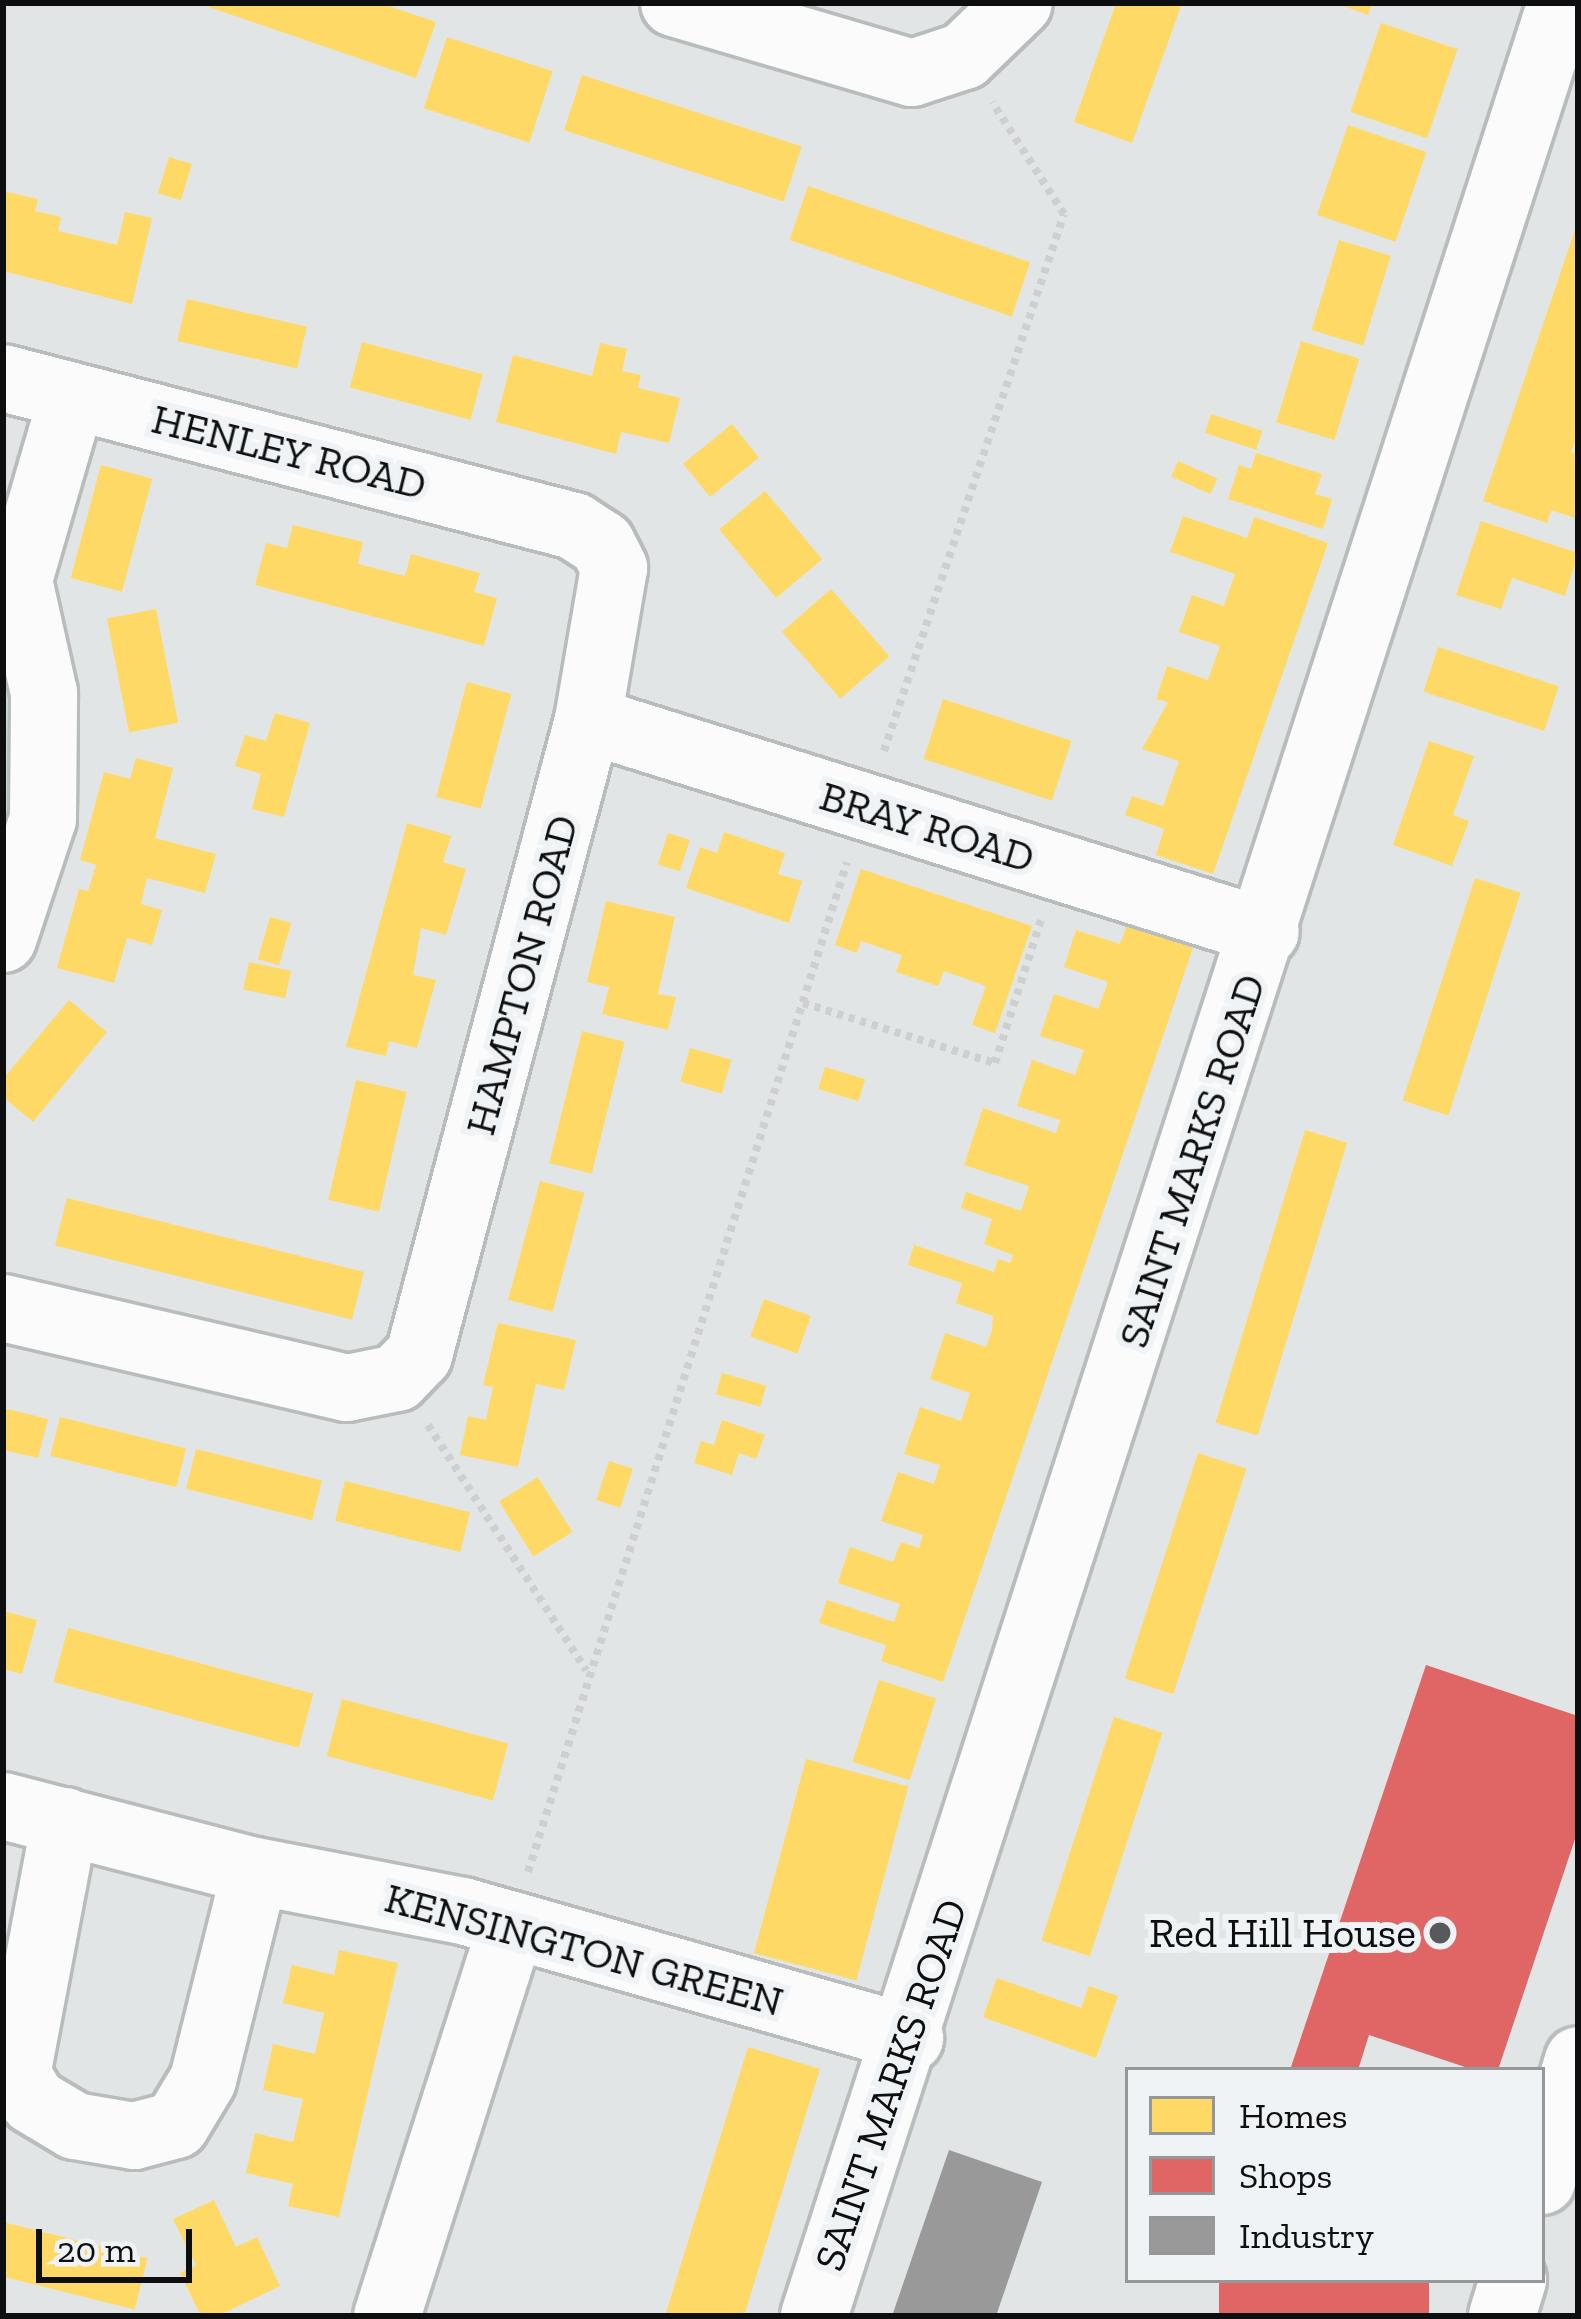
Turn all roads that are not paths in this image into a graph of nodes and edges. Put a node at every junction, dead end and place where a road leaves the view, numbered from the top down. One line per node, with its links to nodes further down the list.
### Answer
1 (674, 3): 2 (street)
2 (1019, 3)
3 (1562, 3): 8 (street, SAINT MARKS ROAD)
4 (3, 378): 5 (street, HENLEY ROAD)
5 (73, 397): 6 (street, HENLEY ROAD); 9 (street)
6 (574, 526): 7 (street, HAMPTON ROAD)
7 (588, 720): 8 (street, BRAY ROAD); 10 (street, HAMPTON ROAD)
8 (1266, 932): 15 (street, SAINT MARKS ROAD)
9 (3, 939)
10 (3, 1307)
11 (3, 1806): 12 (street, KENSINGTON GREEN)
12 (65, 1820): 13 (street, KENSINGTON GREEN); 13 (street)
13 (255, 1871): 14 (street, KENSINGTON GREEN)
14 (488, 1918): 15 (street, KENSINGTON GREEN); 19 (street)
15 (910, 2038): 20 (street, SAINT MARKS ROAD)
16 (1578, 2060): 17 (street)
17 (1545, 2172)
18 (1512, 2283): 21 (street)
19 (387, 2316)
20 (814, 2316)
21 (1502, 2316)

